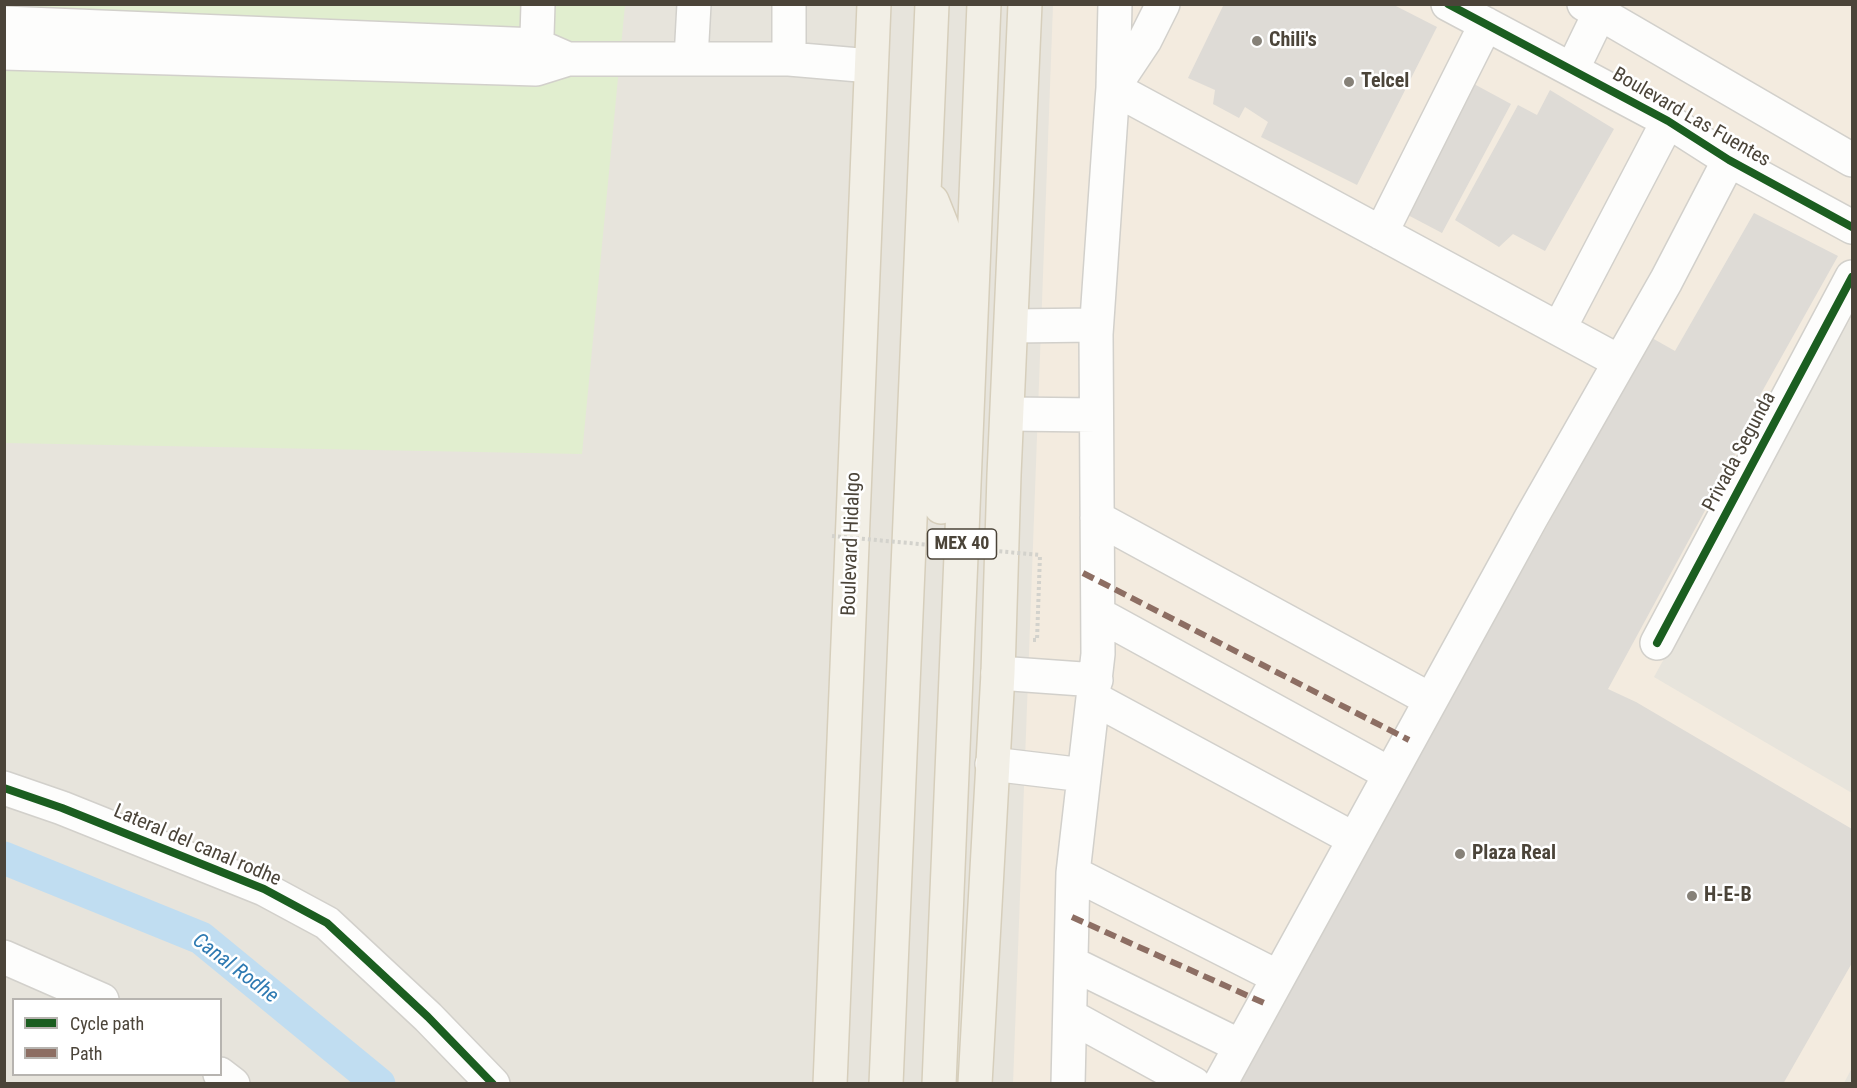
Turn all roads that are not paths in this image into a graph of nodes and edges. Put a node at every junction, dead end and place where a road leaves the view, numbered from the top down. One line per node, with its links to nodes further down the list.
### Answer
1 (538, 4): 15 (street)
2 (694, 4): 16 (street)
3 (789, 4): 17 (street)
4 (874, 4): 18 (main road, Boulevard Hidalgo)
5 (932, 4): 24 (main road, MEX 40)
6 (984, 4): 40 (main road, MEX 40)
7 (1025, 4): 29 (main road)
8 (1115, 4): 20 (street)
9 (1163, 4): 20 (street)
10 (1448, 4): 13 (street, Boulevard Las Fuentes)
11 (1596, 7): 19 (street); 23 (street)
12 (4, 23): 15 (street)
13 (1486, 24): 19 (street, Boulevard Las Fuentes); 26 (street)
14 (4, 52): 15 (street)
15 (536, 57): 16 (street)
16 (691, 58): 17 (street)
17 (789, 59): 18 (street)
18 (871, 66): 55 (main road, Boulevard Hidalgo)
19 (1572, 70): 21 (street, Boulevard Las Fuentes)
20 (1113, 88): 26 (street); 28 (street)
21 (1668, 121): 22 (street, Boulevard Las Fuentes); 30 (street)
22 (1730, 160): 25 (street, Boulevard Las Fuentes); 31 (street)
23 (1852, 160)
24 (924, 180): 40 (main road); 56 (main road, MEX 40)
25 (1852, 226)
26 (1381, 233): 30 (street)
27 (1852, 277): 36 (street, Privada Segunda)
28 (1096, 325): 29 (street); 33 (street)
29 (1012, 326): 32 (main road)
30 (1559, 329): 31 (street)
31 (1620, 362): 39 (street)
32 (1008, 414): 33 (street); 37 (main road)
33 (1096, 415): 34 (street)
34 (1097, 518): 35 (street); 39 (street)
35 (1098, 614): 38 (street); 43 (street)
36 (1657, 643)
37 (998, 673): 38 (street); 41 (main road)
38 (1095, 689): 44 (street); 46 (street)
39 (1431, 700): 43 (street)
40 (954, 716): 41 (main road); 57 (main road, MEX 40)
41 (994, 728): 42 (main road)
42 (992, 764): 44 (street); 58 (main road)
43 (1390, 774): 46 (street)
44 (1084, 775): 47 (street)
45 (4, 788): 54 (street, Lateral del canal rodhe)
46 (1354, 839): 50 (street)
47 (1073, 873): 49 (street); 50 (street)
48 (4, 957): 51 (street)
49 (1071, 963): 52 (street); 53 (street)
50 (1278, 977): 53 (street)
51 (100, 998)
52 (1070, 1016): 59 (street); 60 (street)
53 (1240, 1046): 61 (street)
54 (493, 1083)
55 (830, 1083)
56 (886, 1083)
57 (939, 1083)
58 (975, 1083)
59 (1068, 1083)
60 (1194, 1083)
61 (1220, 1083)

